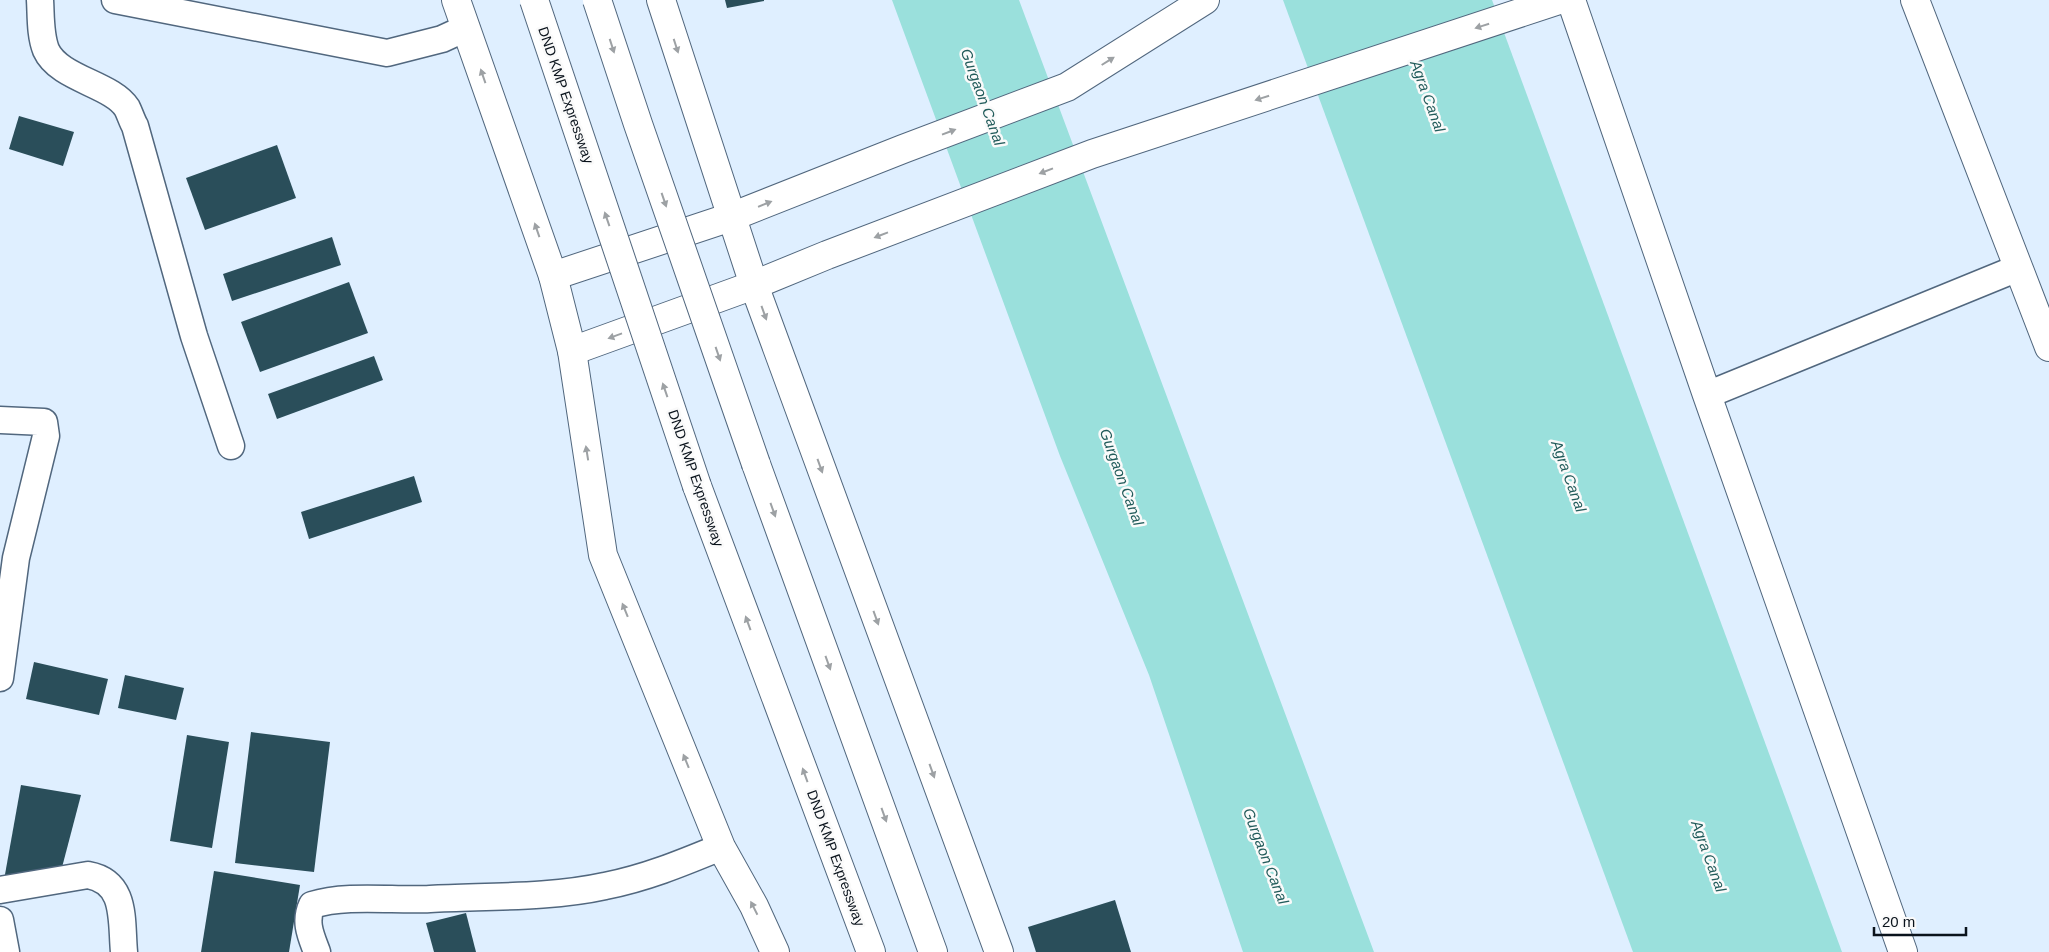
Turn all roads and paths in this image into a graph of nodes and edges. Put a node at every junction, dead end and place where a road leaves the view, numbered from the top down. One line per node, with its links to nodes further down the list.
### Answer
1 (40, 0): 20 (street)
2 (115, 0): 11 (street)
3 (456, 0): 11 (main road)
4 (534, 0): 30 (main road, DND KMP Expressway, one-way to 4, bridge)
5 (597, 0): 31 (main road, one-way to 31, bridge)
6 (661, 0): 12 (main road, one-way to 12)
7 (1205, 0): 12 (main road, one-way to 7)
8 (1558, 0): 15 (main road, one-way to 15)
9 (1571, 0): 18 (main road)
10 (1915, 0): 13 (main road)
11 (466, 28): 14 (main road, one-way to 11)
12 (731, 218): 14 (main road); 15 (main road)
13 (2018, 268): 16 (main road); 18 (street)
14 (553, 276): 17 (main road)
15 (754, 285): 17 (main road, one-way to 17); 32 (main road, one-way to 32)
16 (2049, 347)
17 (572, 351): 23 (main road, one-way to 17)
18 (1707, 395): 33 (main road)
19 (0, 420): 21 (street)
20 (232, 446)
21 (8, 556): 22 (street)
22 (0, 678)
23 (720, 847): 28 (street); 29 (main road, one-way to 23)
24 (0, 890): 27 (street)
25 (0, 920): 26 (street)
26 (6, 952)
27 (124, 952)
28 (317, 952)
29 (775, 952)
30 (871, 952)
31 (933, 952)
32 (999, 952)
33 (1903, 952)

